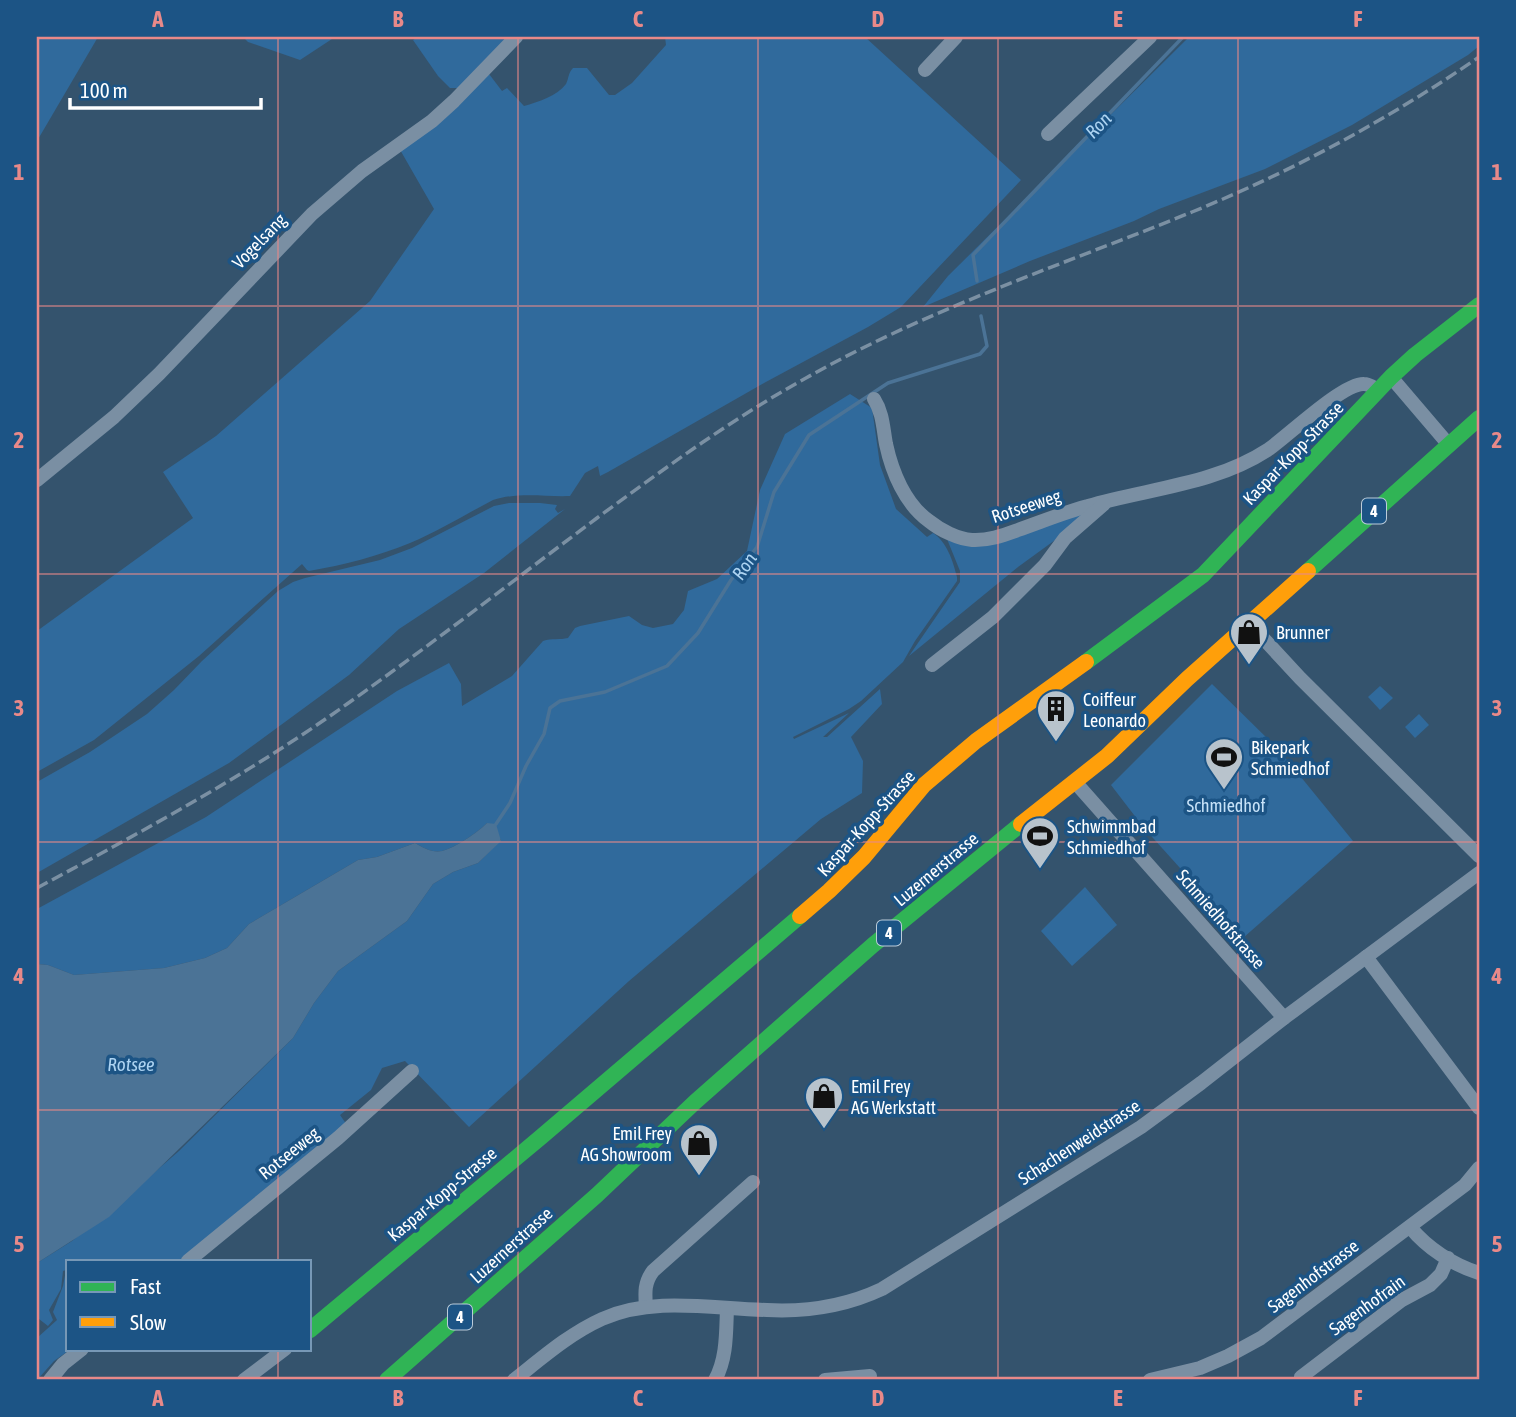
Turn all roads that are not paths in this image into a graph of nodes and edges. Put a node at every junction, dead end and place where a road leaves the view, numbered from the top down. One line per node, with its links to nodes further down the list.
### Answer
1 (516, 37): 12 (street, Vogelsang)
2 (956, 37): 4 (street)
3 (1150, 37): 5 (street)
4 (925, 69)
5 (1048, 134)
6 (1479, 305): 7 (street, Kaspar-Kopp-Strasse)
7 (1391, 377): 8 (street, Kaspar-Kopp-Strasse); 11 (street)
8 (1378, 390): 13 (street, Rotseeweg); 31 (street, Kaspar-Kopp-Strasse)
9 (874, 399): 13 (street, Rotseeweg)
10 (1479, 418): 11 (street, Luzernerstrasse / 4)
11 (1449, 445): 14 (street, Luzernerstrasse / 4)
12 (37, 480)
13 (1108, 501): 15 (street, Rotseeweg)
14 (1250, 624): 16 (street, Luzernerstrasse / 4); 17 (street)
15 (932, 665)
16 (1075, 782): 20 (street, Schmiedhofstrasse); 38 (street, Luzernerstrasse / 4)
17 (1479, 856)
18 (1479, 873): 19 (street, Schachenweidstrasse)
19 (1366, 957): 20 (street, Schachenweidstrasse); 22 (street)
20 (1283, 1018): 30 (street, Schachenweidstrasse)
21 (412, 1071): 27 (street, Rotseeweg)
22 (1479, 1108)
23 (1479, 1168): 25 (street, Sagenhofstrasse)
24 (753, 1182): 29 (street)
25 (1410, 1227): 26 (street); 42 (street, Sagenhofstrasse)
26 (1448, 1258): 28 (street); 35 (street, Sagenhofrain)
27 (189, 1260)
28 (1479, 1273)
29 (646, 1307): 30 (street, Schachenweidstrasse); 39 (street, Schachenweidstrasse)
30 (727, 1308): 40 (street)
31 (312, 1327)
32 (81, 1350): 36 (street)
33 (284, 1350): 37 (street)
34 (870, 1376): 41 (street)
35 (1301, 1377)
36 (50, 1380)
37 (244, 1380)
38 (387, 1380)
39 (514, 1380)
40 (715, 1380)
41 (825, 1380)
42 (1150, 1380)

